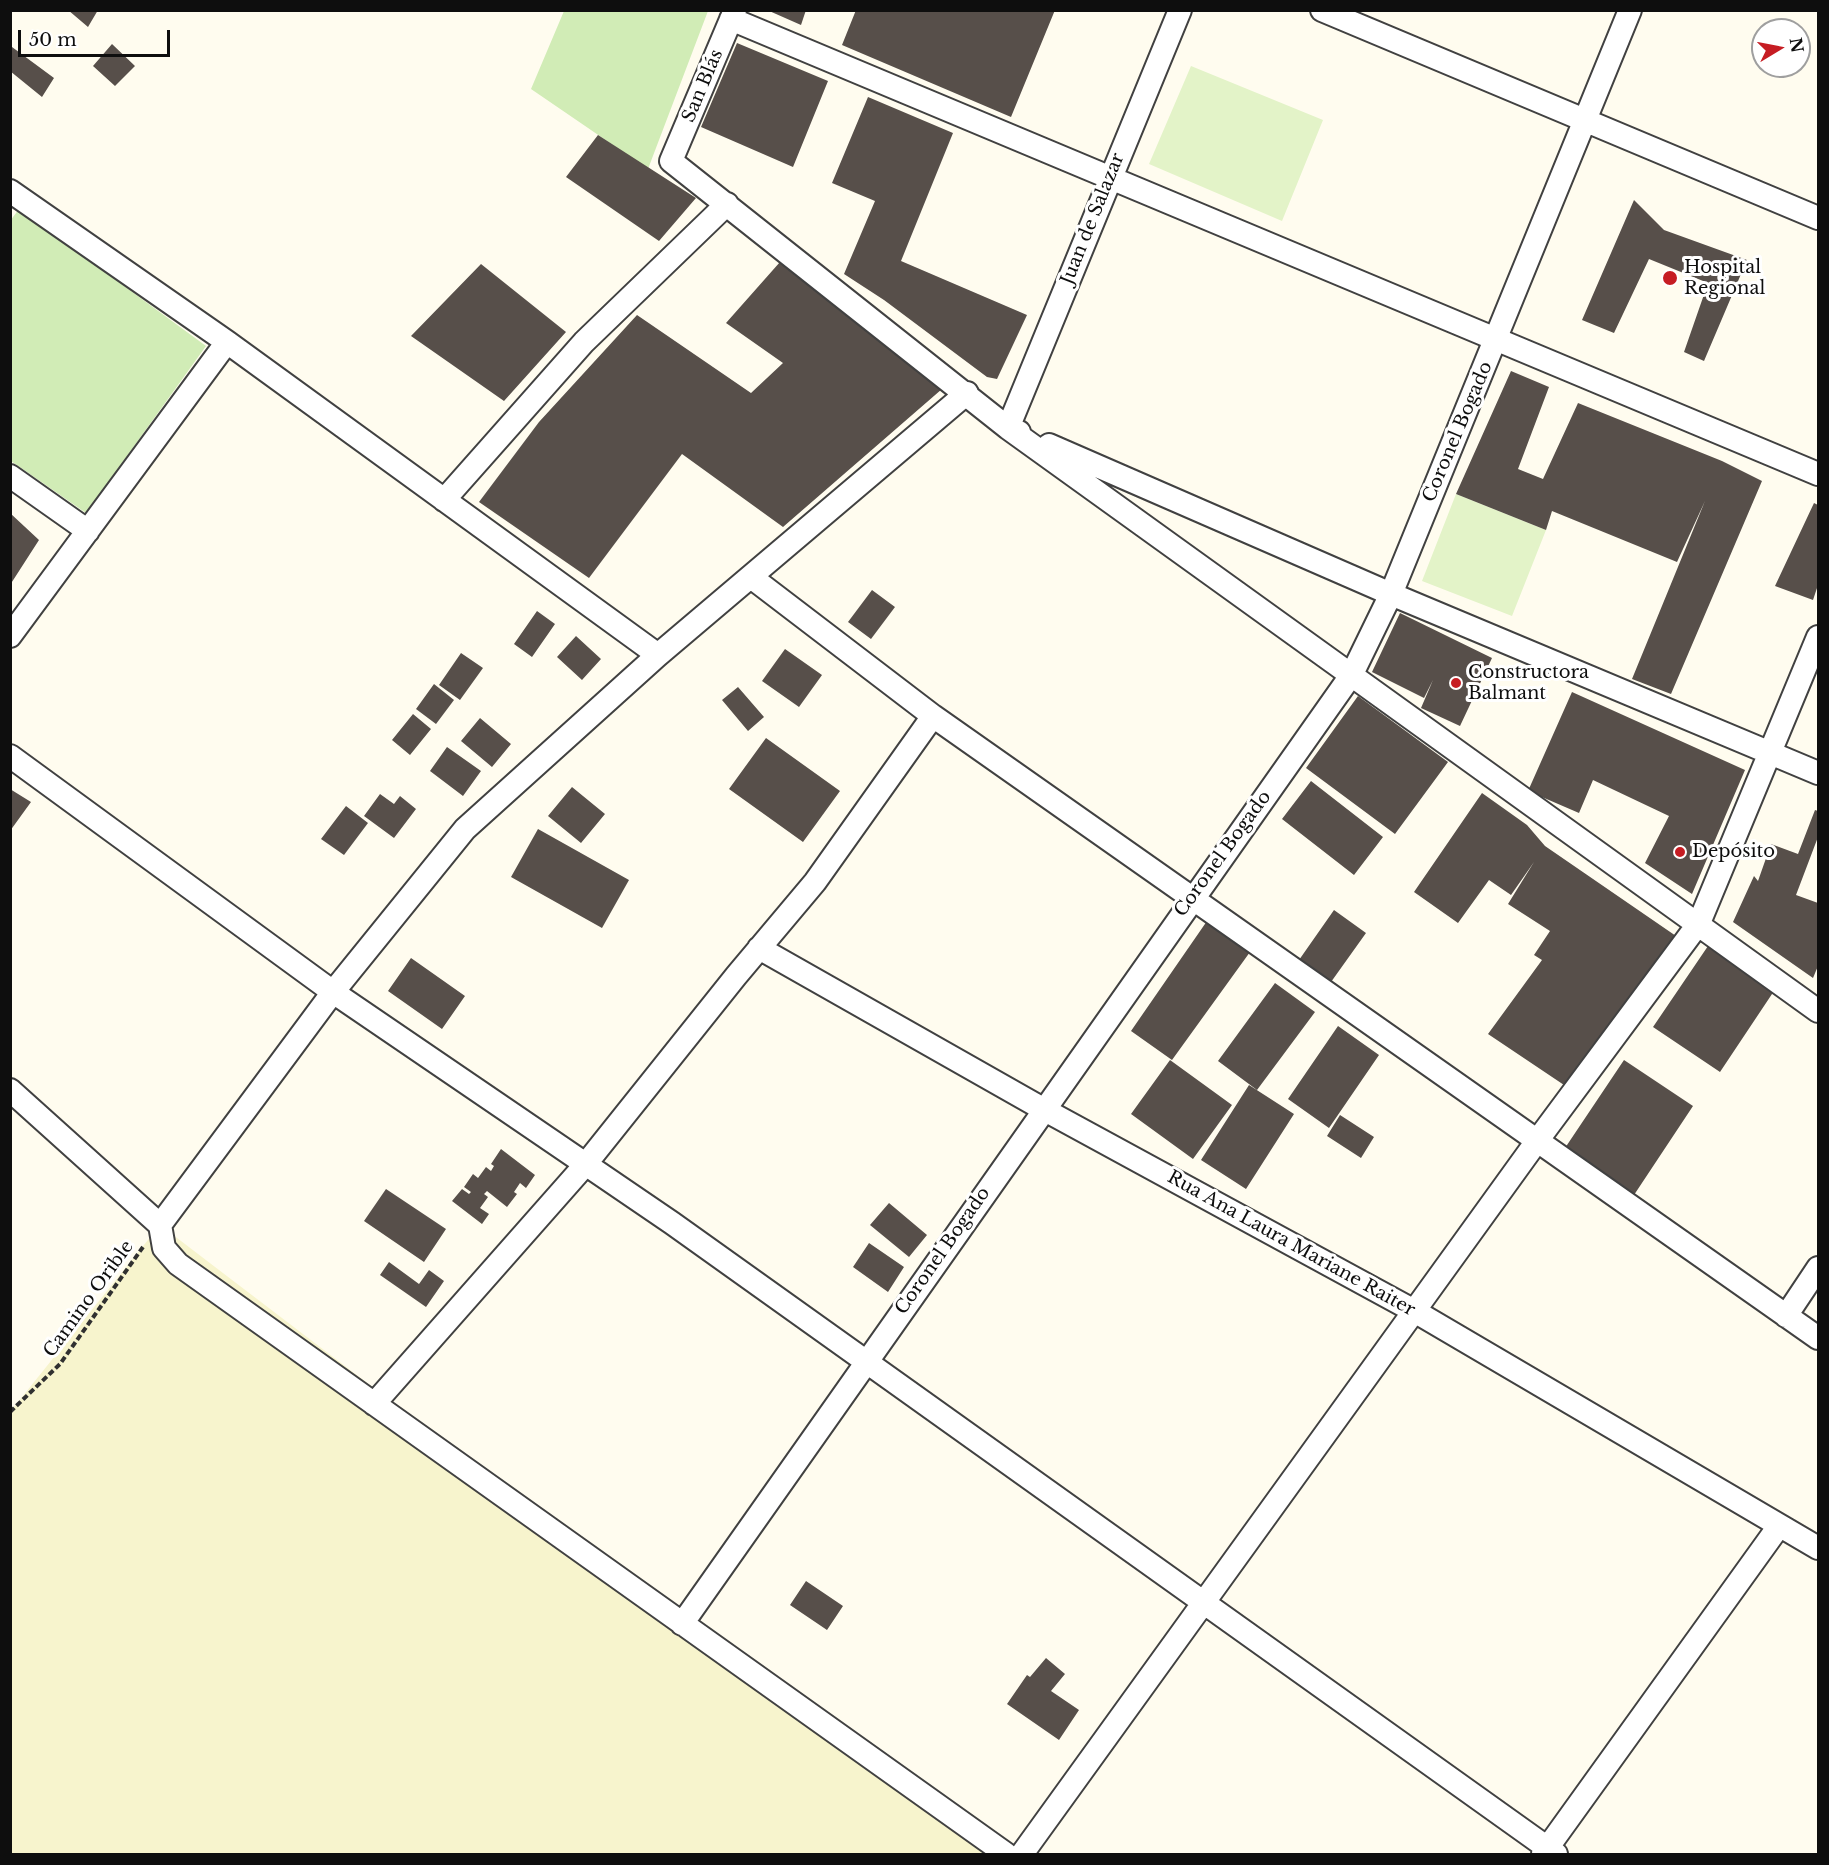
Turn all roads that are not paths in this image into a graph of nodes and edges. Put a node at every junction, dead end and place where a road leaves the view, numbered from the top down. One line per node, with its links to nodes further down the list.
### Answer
1 (1180, 10): 6 (street, Juan de Salazar)
2 (1322, 10): 5 (street)
3 (1630, 10): 5 (street, Coronel Bogado)
4 (733, 15): 6 (street); 8 (street, San Blás)
5 (1587, 121): 9 (street); 10 (street, Coronel Bogado)
6 (1111, 176): 10 (street); 13 (street, Juan de Salazar)
7 (10, 191): 11 (street)
8 (727, 204): 12 (street); 16 (street)
9 (1818, 218)
10 (1497, 338): 14 (street); 19 (street, Coronel Bogado)
11 (227, 342): 16 (street); 17 (street)
12 (967, 393): 13 (street); 18 (street)
13 (1008, 428): 19 (street); 23 (street)
14 (1818, 474)
15 (10, 476): 17 (street)
16 (444, 500): 22 (street)
17 (88, 531): 20 (street)
18 (751, 577): 22 (street); 24 (street)
19 (1391, 594): 23 (street, Coronel Bogado); 25 (street)
20 (10, 636)
21 (1818, 637): 25 (street)
22 (658, 655): 31 (street)
23 (1352, 674): 28 (street, Coronel Bogado); 29 (street)
24 (933, 716): 28 (street); 30 (street)
25 (1770, 752): 27 (street); 29 (street)
26 (10, 756): 31 (street)
27 (1818, 772)
28 (1191, 898): 34 (street, Coronel Bogado); 35 (street)
29 (1699, 923): 32 (street); 35 (street)
30 (759, 948): 34 (street, Rua Ana Laura Mariane Raiter); 36 (street)
31 (333, 992): 36 (street); 37 (street)
32 (1818, 1011)
33 (10, 1090): 37 (street)
34 (1042, 1109): 39 (street, Rua Ana Laura Mariane Raiter); 42 (street, Coronel Bogado)
35 (1537, 1141): 39 (street); 40 (street)
36 (585, 1165): 42 (street); 43 (street)
37 (160, 1225): 43 (street)
38 (1818, 1268): 40 (street)
39 (1416, 1312): 44 (street, Rua Ana Laura Mariane Raiter); 46 (street)
40 (1786, 1316): 41 (street)
41 (1818, 1338)
42 (866, 1361): 46 (street); 47 (street, Coronel Bogado)
43 (374, 1404): 47 (street)
44 (1779, 1526): 45 (street, Rua Ana Laura Mariane Raiter); 48 (street)
45 (1818, 1548)
46 (1205, 1604): 48 (street); 50 (street)
47 (682, 1624): 49 (street)
48 (1549, 1852)
49 (1006, 1854)
50 (1022, 1854)

